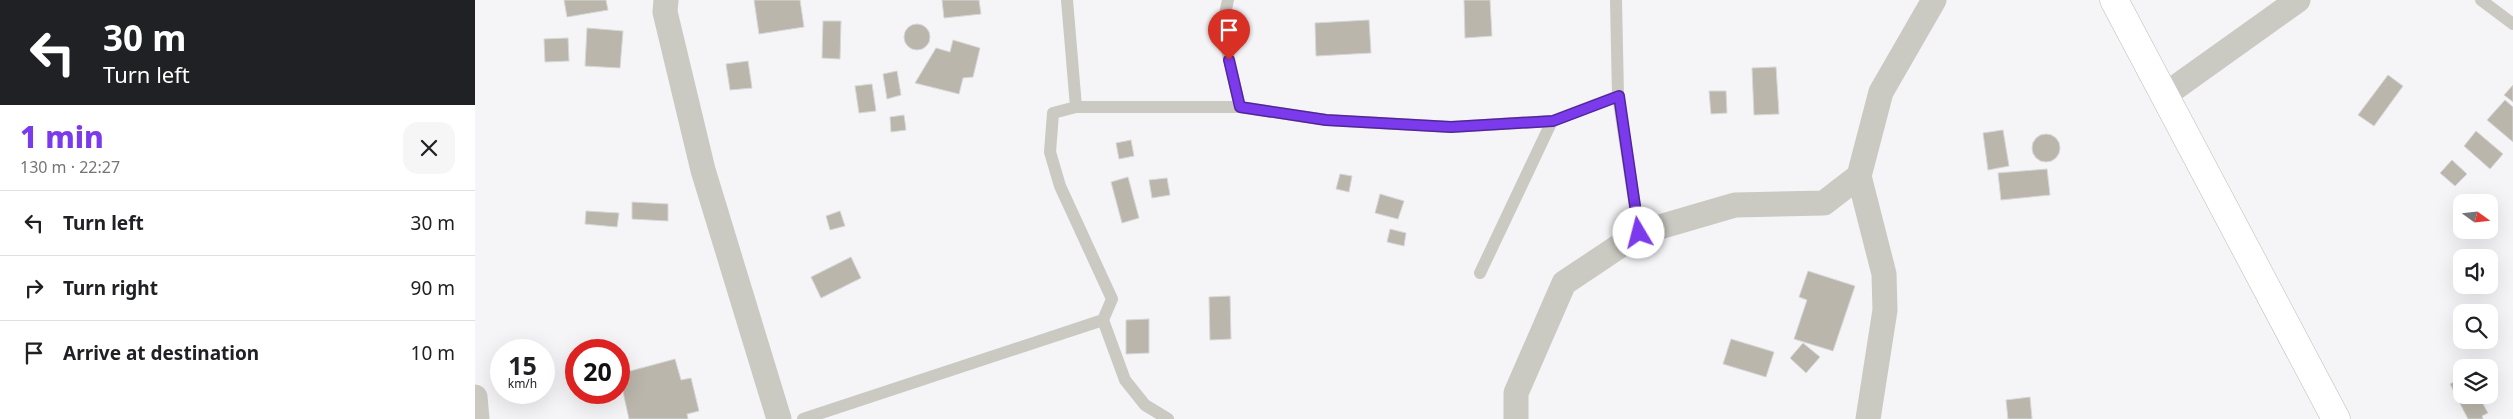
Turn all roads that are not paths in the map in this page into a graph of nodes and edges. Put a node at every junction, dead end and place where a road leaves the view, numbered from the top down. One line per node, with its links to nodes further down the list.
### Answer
1 (666, 0): 21 (street)
2 (1067, 0): 12 (lane)
3 (1227, 0): 13 (lane)
4 (1615, 0): 11 (lane)
5 (1934, 0): 15 (street)
6 (2114, 0): 10 (main road)
7 (2298, 0): 10 (street)
8 (2481, 0): 9 (lane)
9 (2513, 24)
10 (2165, 95): 26 (main road)
11 (1619, 96): 14 (lane); 16 (lane)
12 (1075, 107): 13 (lane); 18 (lane)
13 (1240, 107): 14 (lane)
14 (1553, 121): 17 (lane)
15 (1859, 176): 16 (street); 25 (street)
16 (1639, 233): 24 (street)
17 (1480, 273)
18 (1103, 320): 22 (lane); 23 (lane)
19 (475, 397): 20 (street)
20 (477, 419)
21 (779, 419)
22 (803, 419)
23 (1167, 419)
24 (1516, 419)
25 (1868, 419)
26 (2336, 419)

